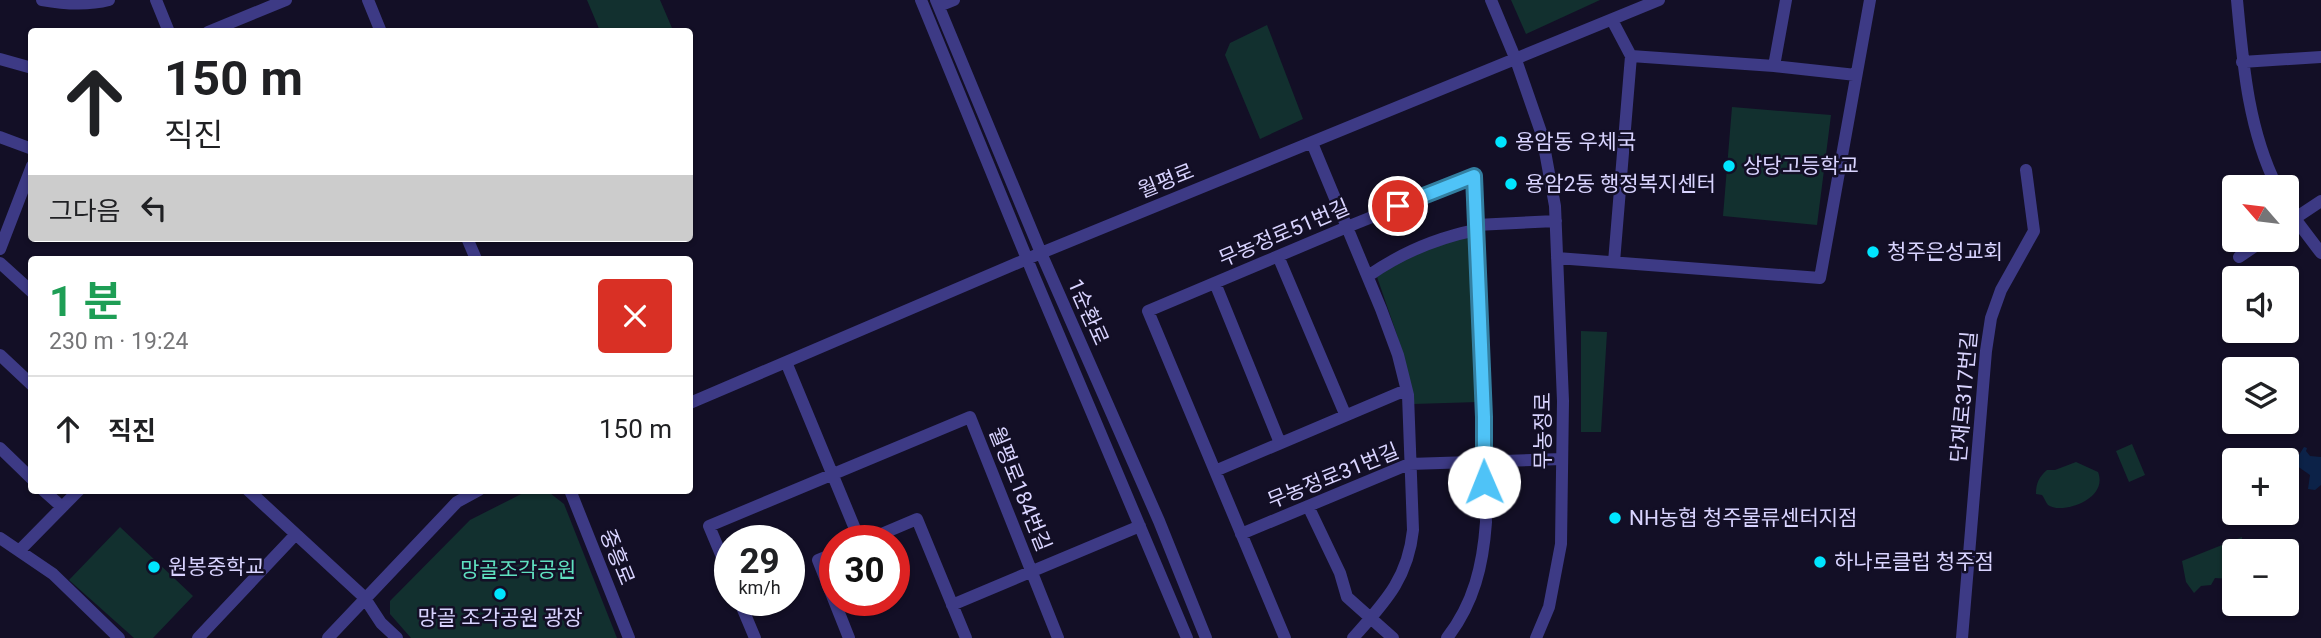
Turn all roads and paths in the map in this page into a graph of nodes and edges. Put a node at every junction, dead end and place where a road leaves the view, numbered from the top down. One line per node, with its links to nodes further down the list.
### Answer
1 (42, 0): 13 (street)
2 (108, 0): 13 (street)
3 (156, 0): 16 (street)
4 (286, 0): 17 (street)
5 (368, 0): 18 (street)
6 (921, 0): 46 (street, 1순환로)
7 (954, 0): 14 (street)
8 (1491, 0): 22 (street, 무농정로)
9 (1659, 0): 15 (street, 월평로)
10 (1786, 0): 24 (street)
11 (1870, 0): 26 (street)
12 (2237, 0): 23 (street)
13 (86, 2)
14 (938, 3): 41 (street, 1순환로)
15 (1612, 20): 19 (street); 22 (street, 월평로)
16 (167, 28)
17 (218, 28)
18 (379, 28)
19 (1631, 56): 24 (street); 47 (street)
20 (2321, 57): 23 (street)
21 (0, 59): 25 (street)
22 (1516, 60): 28 (street, 월평로); 35 (street, 무농정로)
23 (2242, 62): 31 (street)
24 (1774, 66): 26 (street)
25 (28, 67)
26 (1856, 75): 47 (street)
27 (0, 137): 29 (street)
28 (1312, 143): 36 (street); 41 (street, 월평로)
29 (28, 148)
30 (2026, 170): 103 (street, 단재로317번길)
31 (2272, 175)
32 (28, 176): 39 (street)
33 (2321, 201): 34 (street)
34 (2300, 211)
35 (1556, 221): 37 (street); 45 (street, 무농정로)
36 (1347, 227): 37 (street, 무농정로51번길); 43 (street, 무농정로51번길); 49 (street)
37 (1476, 228): 49 (street); 61 (street)
38 (2300, 228): 42 (street)
39 (0, 249)
40 (2246, 252): 44 (street)
41 (1041, 253): 46 (street, 월평로); 97 (street, 1순환로)
42 (2321, 253)
43 (1278, 256): 50 (street, 무농정로51번길); 57 (street)
44 (2239, 257)
45 (1557, 258): 47 (street); 60 (street, 무농정로)
46 (1027, 259): 53 (street, 월평로); 75 (street, 1순환로)
47 (1614, 262)
48 (0, 263): 51 (street)
49 (1368, 276): 55 (street)
50 (1215, 283): 58 (street); 63 (street, 무농정로51번길)
51 (28, 288)
52 (0, 355): 54 (street)
53 (786, 362): 56 (street, 월평로); 64 (street)
54 (28, 381)
55 (1406, 390): 57 (street); 62 (street)
56 (693, 402)
57 (1345, 414): 58 (street)
58 (1280, 443): 63 (street)
59 (0, 449): 65 (street)
60 (1562, 459): 61 (street, 무농정로31번길); 102 (street, 무농정로)
61 (1483, 463): 62 (street, 무농정로31번길); 101 (street)
62 (1409, 464): 71 (street, 무농정로31번길); 86 (street)
63 (1215, 471): 77 (street)
64 (832, 474): 73 (street); 79 (street, 월평로184번길); 81 (street, 월평로184번길)
65 (28, 475)
66 (47, 494): 72 (street)
67 (75, 494): 72 (street)
68 (252, 494): 76 (street)
69 (472, 494): 82 (street)
70 (572, 494): 91 (street, 중흥로)
71 (1308, 506): 77 (street, 무농정로31번길); 86 (street)
72 (62, 508): 80 (street)
73 (855, 525)
74 (902, 525): 83 (street)
75 (1140, 526): 81 (street); 96 (street, 1순환로)
76 (296, 534): 82 (street); 88 (street)
77 (1241, 534): 98 (street)
78 (0, 538): 80 (street)
79 (714, 538)
80 (19, 551): 87 (street)
81 (1034, 572): 83 (street); 95 (street, 월평로184번길)
82 (364, 597): 89 (street); 90 (street)
83 (952, 605): 94 (street)
84 (746, 616): 92 (street)
85 (840, 616): 93 (street)
86 (1370, 618): 99 (street); 100 (street)
87 (119, 638)
88 (198, 638)
89 (328, 638)
90 (397, 638)
91 (629, 638)
92 (755, 638)
93 (849, 638)
94 (966, 638)
95 (1058, 638)
96 (1187, 638)
97 (1206, 638)
98 (1285, 638)
99 (1353, 638)
100 (1393, 638)
101 (1447, 638)
102 (1536, 638)
103 (1962, 638)

